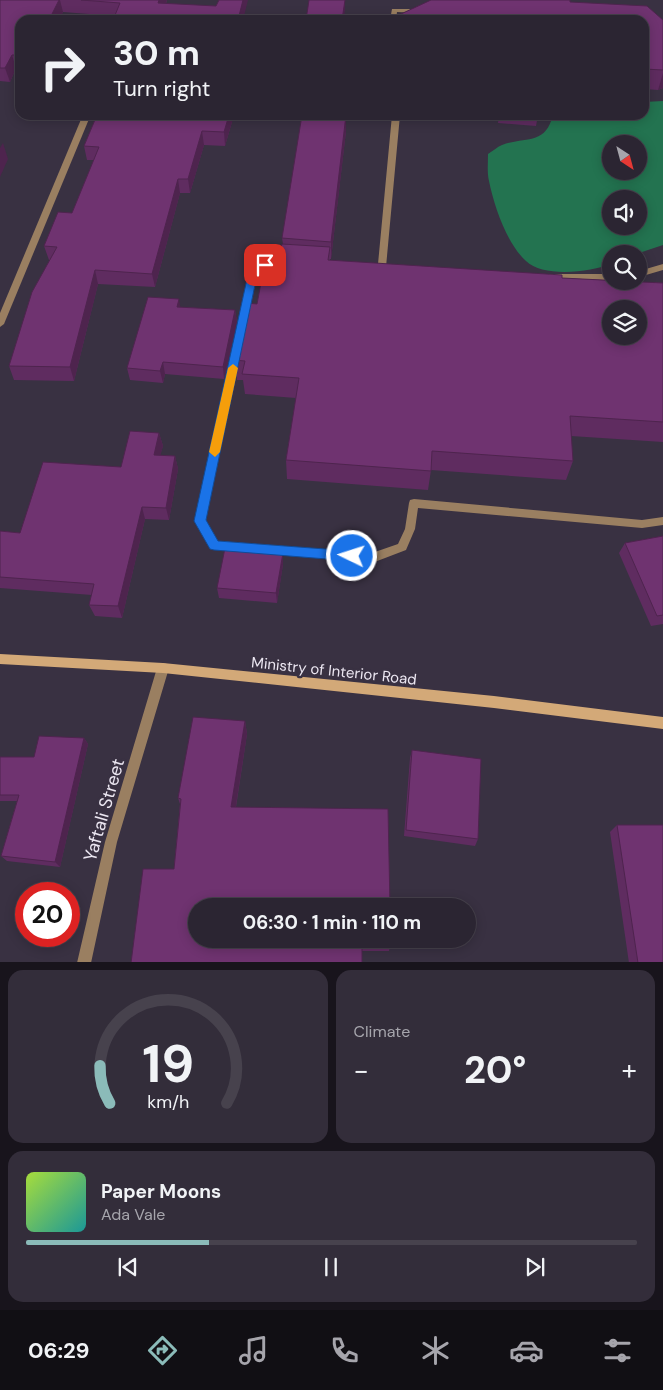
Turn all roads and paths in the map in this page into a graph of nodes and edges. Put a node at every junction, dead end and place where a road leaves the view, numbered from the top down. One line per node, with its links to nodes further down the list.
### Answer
1 (433, 11): 2 (street)
2 (394, 15)
3 (85, 120): 11 (street)
4 (396, 120): 6 (street)
5 (283, 260): 12 (street)
6 (362, 266)
7 (663, 267): 8 (street)
8 (647, 272)
9 (602, 276): 10 (street)
10 (536, 277)
11 (0, 324)
12 (663, 521)
13 (0, 659): 14 (street, Ministry of Interior Road)
14 (163, 668): 15 (street, Ministry of Interior Road); 16 (street, Yaftali Street)
15 (663, 723)
16 (84, 962)

